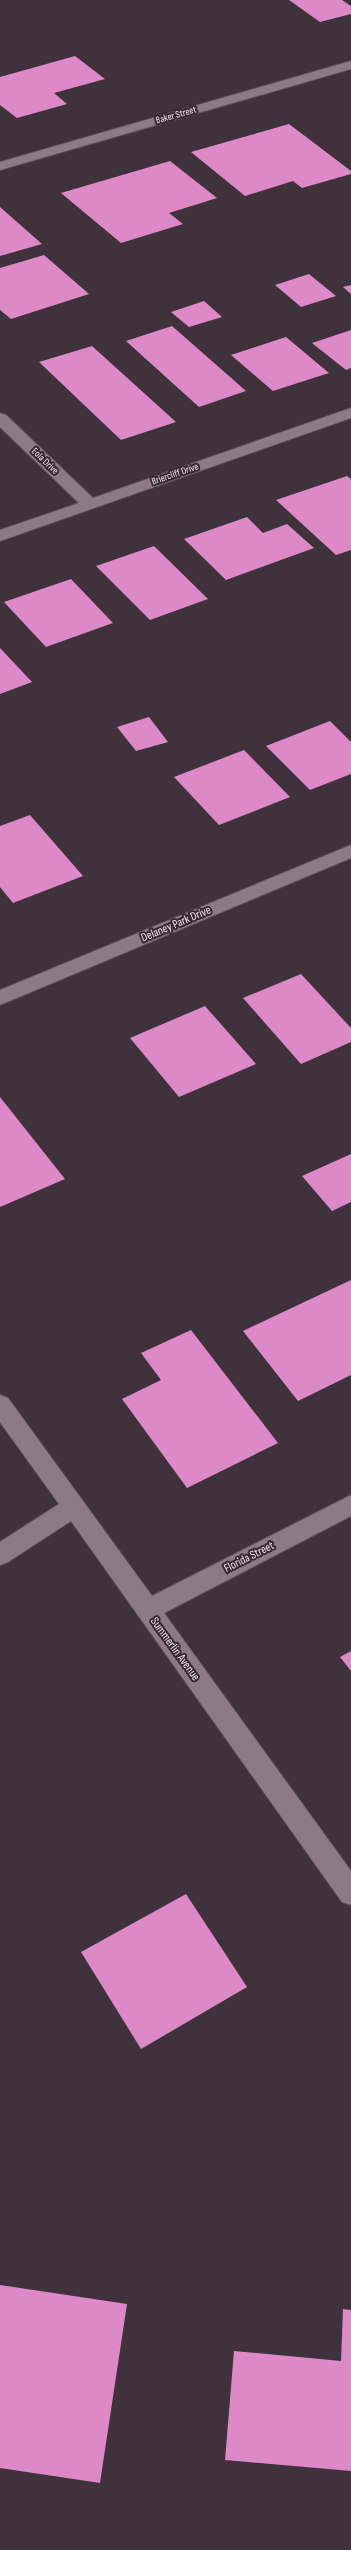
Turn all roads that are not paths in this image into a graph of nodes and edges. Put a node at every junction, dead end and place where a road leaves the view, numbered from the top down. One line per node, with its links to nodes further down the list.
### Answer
1 (351, 65): 2 (street, Baker Street)
2 (0, 166)
3 (351, 413): 5 (street, Briercliff Drive)
4 (0, 418): 5 (street, Eola Drive)
5 (90, 504): 6 (street, Briercliff Drive)
6 (0, 536)
7 (351, 851): 8 (street, Delaney Park Drive)
8 (0, 998)
9 (0, 1404): 11 (street, Summerlin Avenue)
10 (351, 1505): 13 (street, Florida Street)
11 (73, 1507): 12 (street); 13 (street, Summerlin Avenue)
12 (0, 1555)
13 (148, 1610): 14 (street, Summerlin Avenue)
14 (351, 1893)

